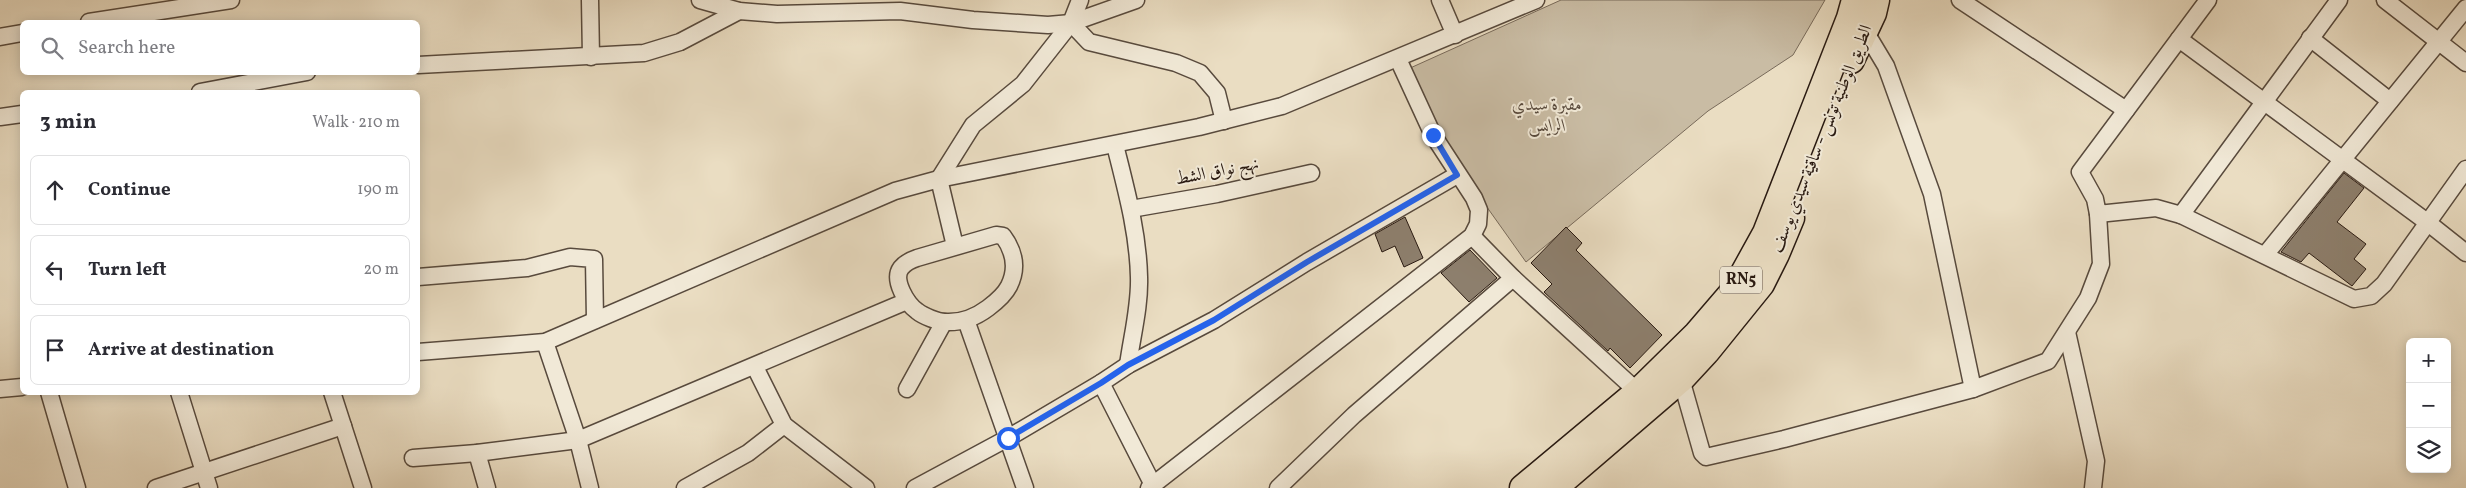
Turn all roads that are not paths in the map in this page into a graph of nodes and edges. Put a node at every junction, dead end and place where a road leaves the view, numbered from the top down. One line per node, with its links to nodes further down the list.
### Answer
1 (231, 0): 16 (street)
2 (590, 0): 25 (street)
3 (700, 0): 15 (street)
4 (1080, 0): 17 (street)
5 (1136, 0): 17 (street)
6 (1440, 0): 20 (street)
7 (1536, 0): 20 (street)
8 (1855, 0): 68 (main road, الطريق الوطنية تونس - ساقية سيدي يوسف / RN5)
9 (1876, 0): 18 (main road, الطريق الوطنية تونس - ساقية سيدي يوسف / RN5)
10 (1960, 0): 33 (street)
11 (2208, 0): 23 (street)
12 (2339, 0): 22 (street)
13 (2385, 0): 24 (street)
14 (2466, 8): 24 (street)
15 (738, 10): 17 (street); 25 (street)
16 (102, 20)
17 (1071, 23): 36 (street); 42 (street)
18 (1864, 31): 62 (main road, الطريق الوطنية تونس - ساقية سيدي يوسف / RN5); 67 (street)
19 (20, 33): 21 (street)
20 (1455, 35): 26 (street)
21 (0, 37)
22 (2310, 38): 31 (street); 32 (street)
23 (2179, 40): 32 (street); 33 (street)
24 (2438, 40): 27 (street); 31 (street)
25 (591, 57): 28 (street)
26 (1398, 59): 36 (street); 41 (street)
27 (2466, 63)
28 (420, 65)
29 (291, 75): 30 (street)
30 (211, 90)
31 (2390, 101): 38 (street)
32 (2263, 102): 38 (street); 45 (street)
33 (2126, 110): 44 (street)
34 (20, 114): 35 (street)
35 (0, 117)
36 (1224, 120): 37 (street)
37 (1115, 145): 42 (street); 43 (street)
38 (2343, 160): 46 (street); 50 (street)
39 (2466, 169): 46 (street)
40 (1311, 173): 43 (street, نهج نواق الشط)
41 (1457, 175): 47 (street); 60 (street)
42 (939, 179): 48 (street); 54 (street)
43 (1131, 209): 60 (street)
44 (2098, 214): 45 (street); 57 (street)
45 (2181, 215): 50 (street)
46 (2427, 222): 49 (street); 50 (street)
47 (1472, 236): 52 (street); 79 (street)
48 (955, 246): 53 (street); 55 (street)
49 (2466, 253)
50 (2265, 255)
51 (420, 277): 54 (street)
52 (1513, 278): 68 (street); 89 (street)
53 (907, 301): 56 (street); 61 (street)
54 (595, 320): 58 (street)
55 (966, 320): 56 (street); 74 (street)
56 (944, 322): 66 (street)
57 (2067, 332): 67 (street); 92 (street)
58 (545, 342): 59 (street); 75 (street)
59 (420, 352)
60 (1128, 365): 63 (street)
61 (755, 366): 72 (street); 75 (street)
62 (1681, 379): 67 (street); 91 (main road, الطريق الوطنية تونس - ساقية سيدي يوسف / RN5)
63 (1101, 383): 74 (street); 79 (street)
64 (20, 387): 65 (street)
65 (0, 389)
66 (908, 389)
67 (1973, 389)
68 (1638, 392): 90 (main road, الطريق الوطنية تونس - ساقية سيدي يوسف / RN5)
69 (50, 395): 80 (street)
70 (180, 395): 78 (street)
71 (333, 395): 73 (street)
72 (784, 425): 85 (street); 86 (street)
73 (343, 426): 78 (street); 82 (street)
74 (1008, 438): 87 (street); 88 (street)
75 (578, 440): 76 (street); 84 (street)
76 (477, 453): 77 (street); 83 (street)
77 (413, 458)
78 (206, 481): 81 (street)
79 (1151, 486)
80 (78, 488)
81 (156, 488)
82 (363, 488)
83 (487, 488)
84 (590, 488)
85 (685, 488)
86 (866, 488)
87 (915, 488)
88 (1025, 488)
89 (1278, 488)
90 (1523, 488)
91 (1554, 488)
92 (2093, 488)

